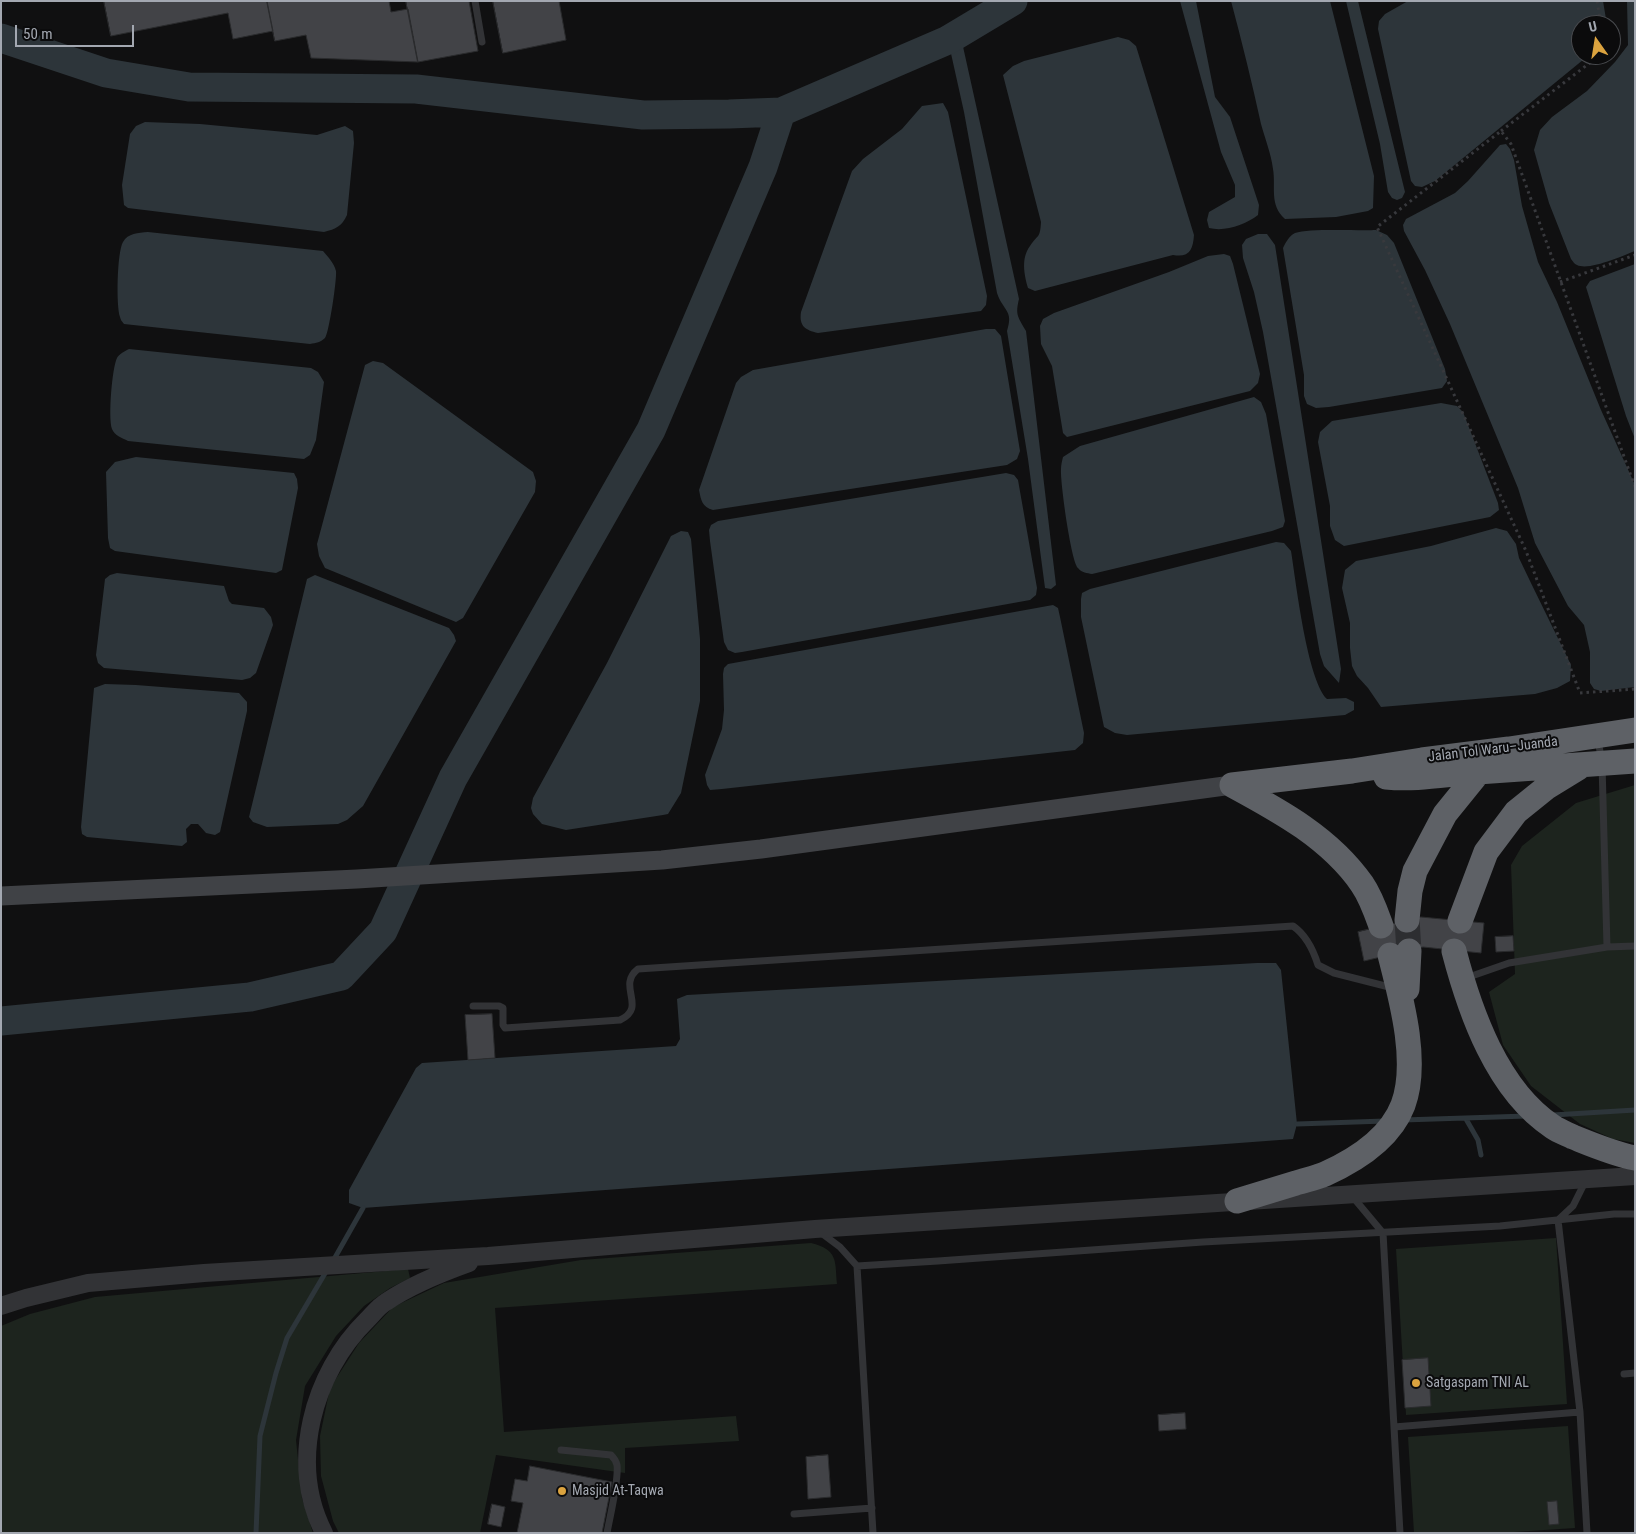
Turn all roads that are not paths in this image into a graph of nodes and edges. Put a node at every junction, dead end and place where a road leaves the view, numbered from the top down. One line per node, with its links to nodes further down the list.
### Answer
1 (475, 1): 2 (lane)
2 (482, 42)
3 (1635, 730): 4 (highway, Jalan Tol Waru–Juanda)
4 (1598, 737): 5 (highway, Jalan Tol Waru–Juanda); 7 (lane)
5 (1509, 749): 8 (highway, Jalan Tol Waru–Juanda); 9 (highway)
6 (1635, 761): 7 (highway, Jalan Tol Waru–Juanda)
7 (1591, 765): 9 (highway, Jalan Tol Waru–Juanda); 13 (highway); 16 (lane)
8 (1352, 771): 9 (highway, Jalan Tol Waru–Juanda); 10 (highway, Jalan Tol Waru–Juanda)
9 (1479, 772): 12 (highway)
10 (1232, 785): 11 (main road); 14 (highway)
11 (1, 896)
12 (1407, 920)
13 (1460, 921)
14 (1381, 926)
15 (1635, 946): 16 (lane)
16 (1607, 947): 18 (lane)
17 (1454, 951): 18 (highway)
18 (1461, 980): 22 (highway)
19 (1399, 990): 20 (lane); 21 (highway); 21 (highway)
20 (473, 1006)
21 (1406, 1032): 26 (highway)
22 (1635, 1158)
23 (1635, 1176): 24 (street)
24 (1586, 1180): 25 (street); 28 (lane)
25 (1350, 1194): 26 (street); 30 (lane)
26 (1237, 1201): 29 (street)
27 (1635, 1214): 28 (lane)
28 (1558, 1220): 30 (lane); 36 (lane)
29 (815, 1229): 31 (street); 32 (lane)
30 (1383, 1233): 32 (lane); 37 (lane)
31 (488, 1256): 33 (street); 42 (street)
32 (858, 1266): 39 (lane)
33 (1, 1306)
34 (1635, 1373): 35 (lane)
35 (1624, 1374)
36 (1580, 1412): 37 (lane); 46 (lane)
37 (1394, 1427): 45 (lane)
38 (561, 1450): 43 (lane)
39 (872, 1508): 40 (lane); 41 (lane)
40 (794, 1514)
41 (873, 1531): 44 (lane)
42 (324, 1533)
43 (607, 1533)
44 (865, 1533)
45 (1400, 1533)
46 (1587, 1533)

